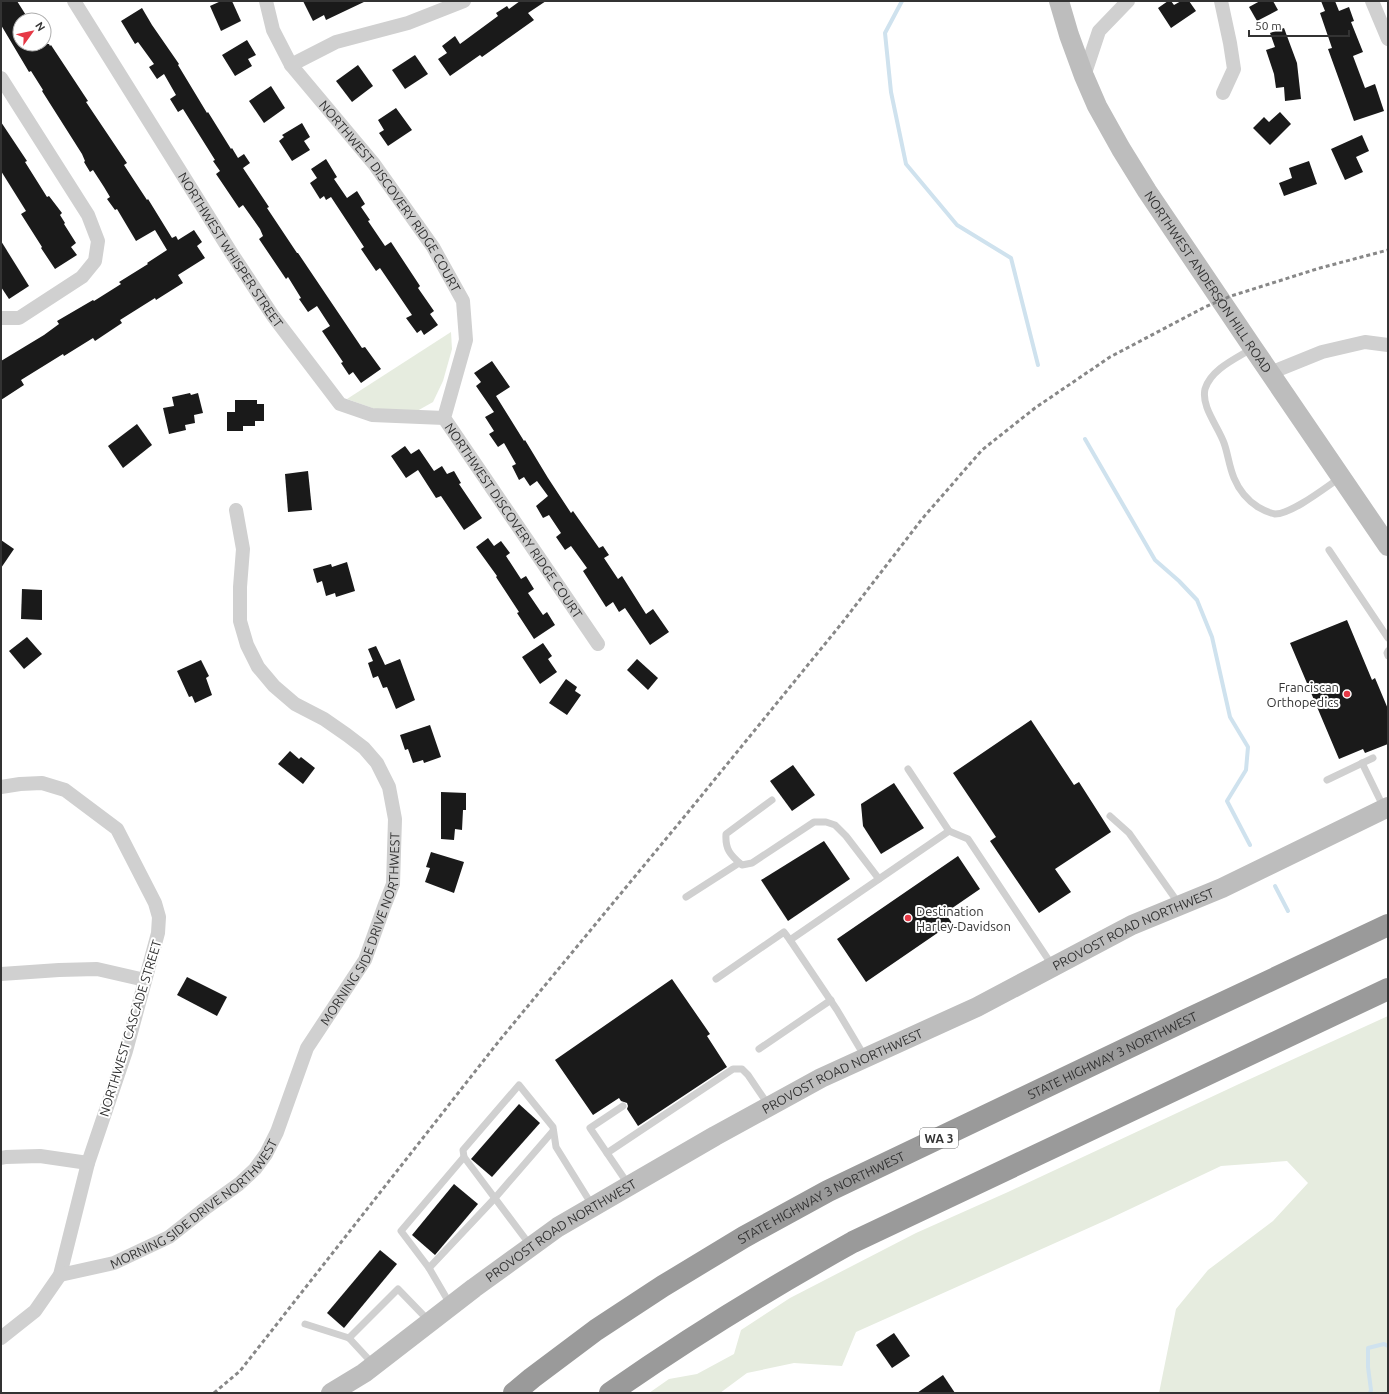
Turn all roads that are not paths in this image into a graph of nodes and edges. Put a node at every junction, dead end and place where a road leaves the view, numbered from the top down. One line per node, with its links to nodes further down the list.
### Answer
1 (74, 1): 17 (street, NORTHWEST WHISPER STREET)
2 (266, 1): 9 (street, NORTHWEST DISCOVERY RIDGE COURT)
3 (464, 1): 9 (street)
4 (1059, 1): 10 (street, NORTHWEST ANDERSON HILL ROAD)
5 (1128, 1): 10 (street)
6 (1221, 1): 12 (street)
7 (1372, 1): 8 (street)
8 (1388, 39)
9 (291, 65): 17 (street, NORTHWEST DISCOVERY RIDGE COURT)
10 (1084, 76): 15 (street, NORTHWEST ANDERSON HILL ROAD)
11 (1, 78): 13 (street)
12 (1223, 93)
13 (1, 318)
14 (1388, 345): 16 (street)
15 (1253, 348): 16 (street, NORTHWEST ANDERSON HILL ROAD); 18 (lane)
16 (1270, 373): 18 (street, NORTHWEST ANDERSON HILL ROAD)
17 (444, 418): 23 (street, NORTHWEST DISCOVERY RIDGE COURT)
18 (1341, 477): 20 (street, NORTHWEST ANDERSON HILL ROAD)
19 (236, 510): 61 (street, MORNING SIDE DRIVE NORTHWEST)
20 (1388, 546)
21 (1329, 550): 22 (lane)
22 (1388, 638)
23 (598, 644)
24 (1388, 651): 25 (lane)
25 (1388, 656)
26 (1373, 758): 27 (lane)
27 (1362, 763): 29 (lane); 32 (lane)
28 (908, 769): 34 (lane)
29 (1327, 780)
30 (1, 787): 44 (street, NORTHWEST CASCADE STREET)
31 (772, 800): 35 (lane)
32 (1386, 808): 38 (street, PROVOST ROAD NORTHWEST)
33 (1110, 816): 38 (lane)
34 (949, 831): 36 (lane); 41 (lane)
35 (739, 862): 36 (lane); 37 (lane)
36 (879, 879): 40 (lane)
37 (686, 897)
38 (1180, 905): 41 (street, PROVOST ROAD NORTHWEST)
39 (1388, 925): 69 (highway, STATE HIGHWAY 3 NORTHWEST / WA 3)
40 (790, 940): 43 (lane); 46 (lane)
41 (1054, 966): 48 (street, PROVOST ROAD NORTHWEST)
42 (1, 974): 44 (street)
43 (716, 979)
44 (145, 980): 55 (street, NORTHWEST CASCADE STREET)
45 (1388, 989): 70 (highway)
46 (831, 1000): 47 (lane); 48 (lane)
47 (759, 1048)
48 (865, 1057): 50 (street, PROVOST ROAD NORTHWEST)
49 (623, 1106): 52 (lane)
50 (769, 1106): 52 (lane); 56 (street, PROVOST ROAD NORTHWEST)
51 (554, 1130): 53 (lane); 57 (lane); 58 (lane)
52 (607, 1153): 56 (lane)
53 (464, 1157): 57 (lane); 60 (lane)
54 (1, 1158): 55 (street)
55 (88, 1163): 61 (street, NORTHWEST CASCADE STREET)
56 (629, 1186): 58 (street, PROVOST ROAD NORTHWEST)
57 (495, 1198): 59 (lane); 60 (lane)
58 (594, 1207): 59 (street, PROVOST ROAD NORTHWEST)
59 (532, 1247): 62 (street, PROVOST ROAD NORTHWEST)
60 (429, 1268): 62 (lane)
61 (60, 1275): 65 (street, NORTHWEST CASCADE STREET)
62 (452, 1306): 63 (street, PROVOST ROAD NORTHWEST)
63 (430, 1322): 66 (lane); 67 (street, PROVOST ROAD NORTHWEST)
64 (305, 1324): 66 (lane)
65 (1, 1338)
66 (349, 1338): 67 (lane)
67 (374, 1365): 68 (street, PROVOST ROAD NORTHWEST)
68 (331, 1393)
69 (514, 1393)
70 (610, 1393)

